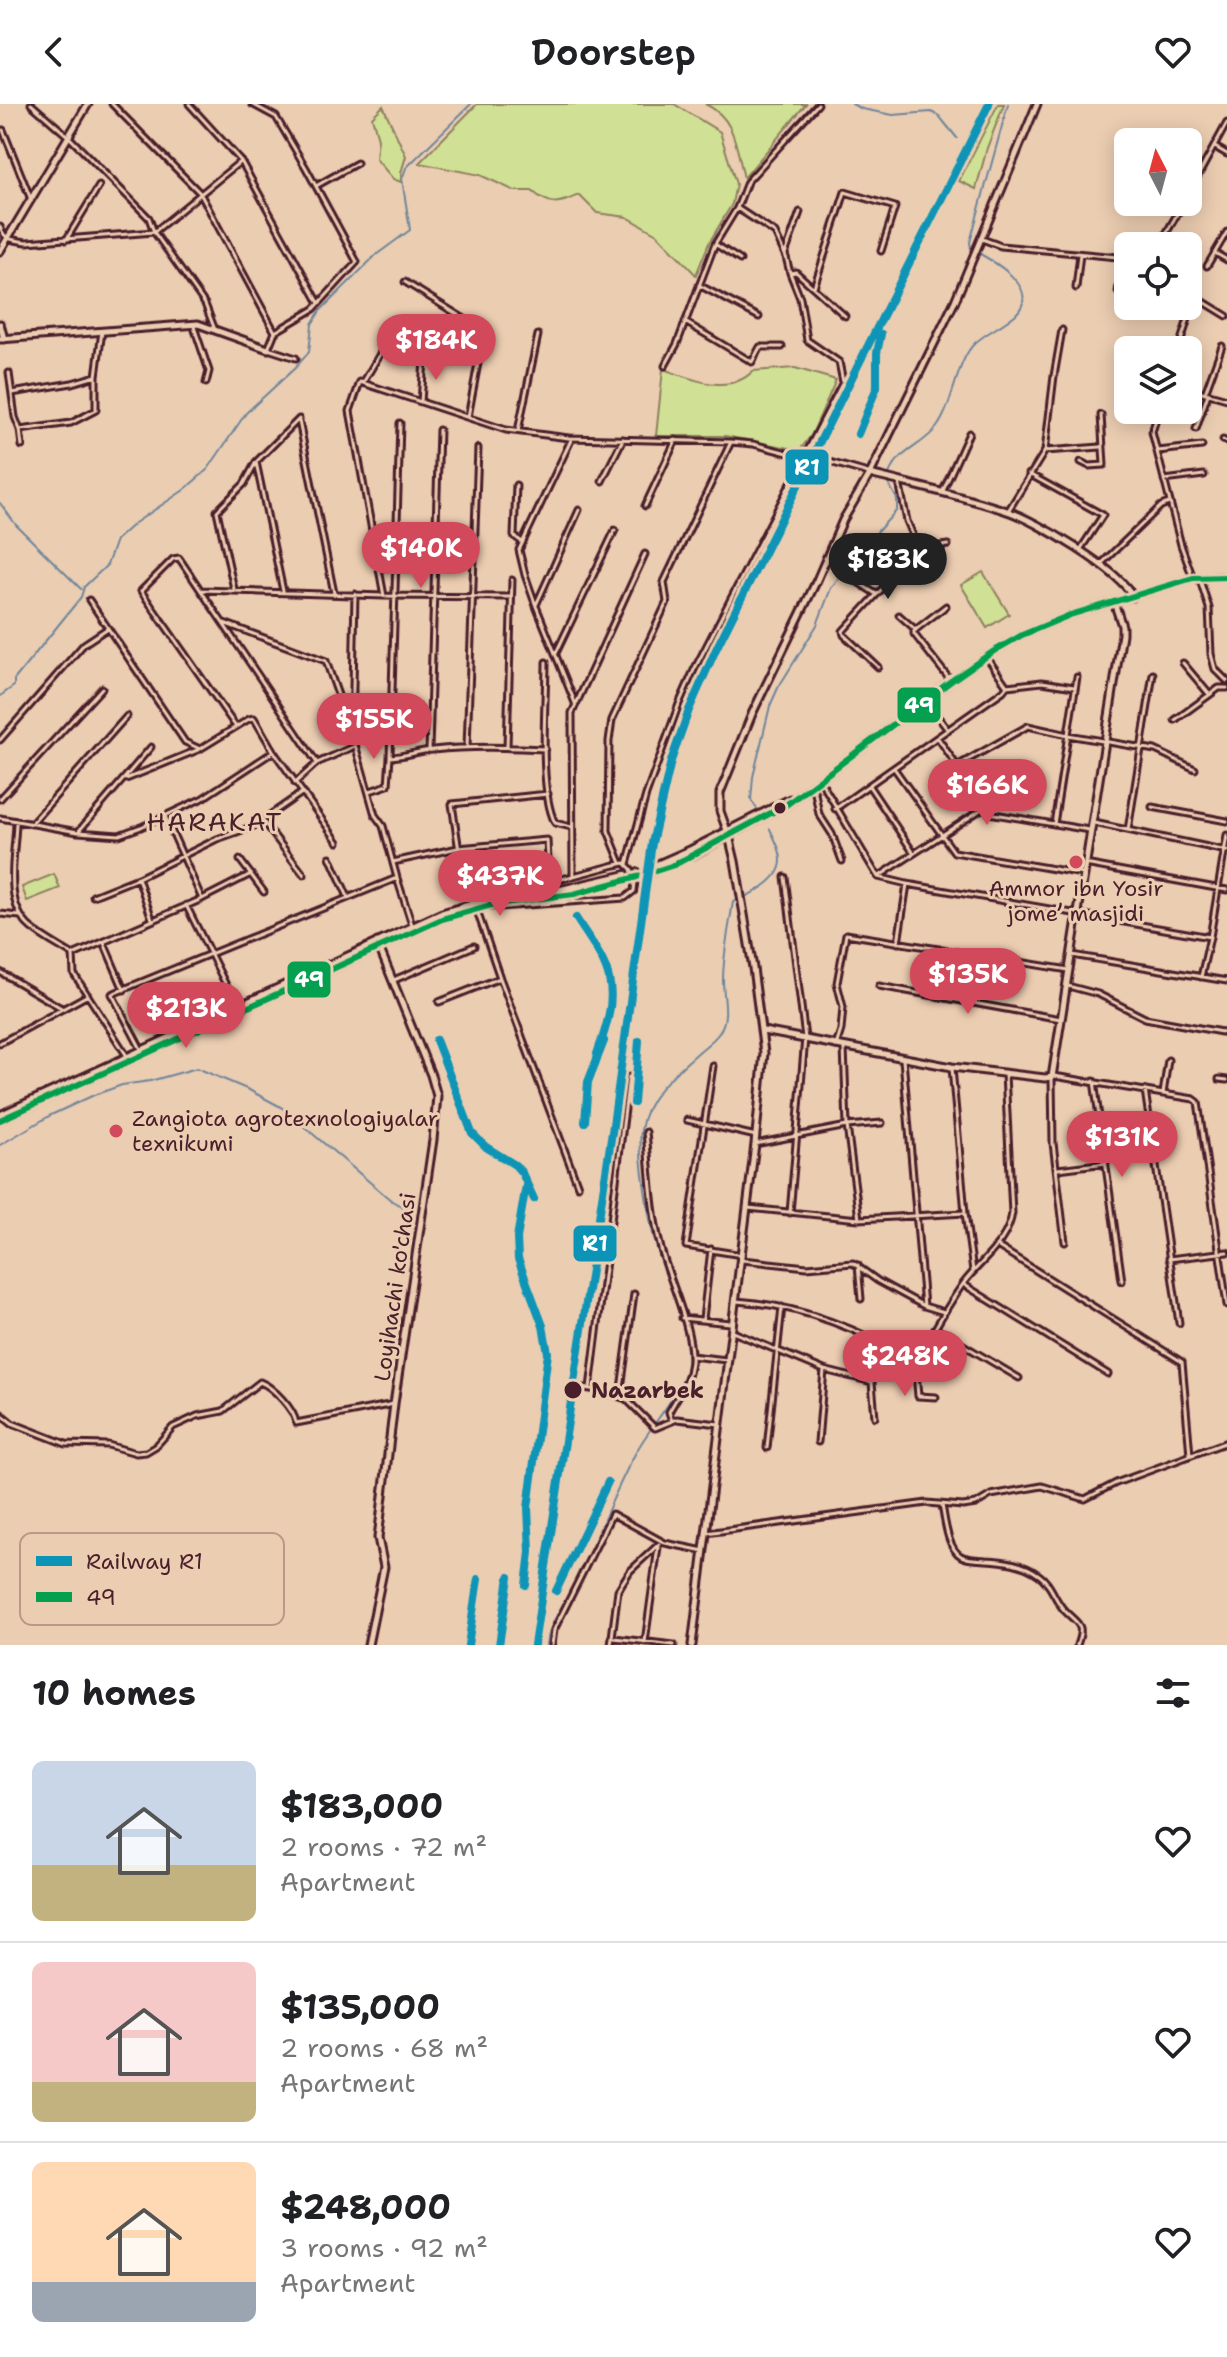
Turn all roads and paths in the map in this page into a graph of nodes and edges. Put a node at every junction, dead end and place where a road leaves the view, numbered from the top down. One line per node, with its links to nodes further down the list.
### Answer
1 (31, 104): 10 (street)
2 (88, 104): 10 (main road)
3 (112, 104): 18 (street)
4 (189, 104): 13 (street)
5 (252, 104): 17 (street)
6 (818, 104): 20 (street)
7 (1037, 104): 26 (main road)
8 (1227, 123): 11 (street)
9 (3, 130): 19 (street)
10 (69, 137): 19 (main road); 23 (street)
11 (1215, 147): 12 (street); 15 (street)
12 (1227, 154)
13 (241, 161): 18 (street); 44 (street)
14 (357, 163): 17 (street)
15 (1202, 170)
16 (99, 186): 27 (street)
17 (316, 186): 44 (street)
18 (200, 193): 23 (street); 54 (street)
19 (31, 199): 25 (main road)
20 (737, 208): 28 (street); 32 (street)
21 (800, 212): 32 (street)
22 (0, 227): 25 (street)
23 (154, 232): 27 (street); 51 (street)
24 (1227, 232): 31 (street)
25 (7, 238): 27 (street); 29 (main road)
26 (982, 239): 33 (street); 96 (main road)
27 (66, 240)
28 (715, 244): 35 (street); 40 (street)
29 (0, 251)
30 (881, 251): 41 (street)
31 (1215, 253): 36 (street); 37 (street)
32 (785, 254): 38 (street)
33 (1080, 254): 34 (street); 42 (street)
34 (1114, 257)
35 (740, 260)
36 (1227, 260)
37 (1207, 266)
38 (790, 273): 41 (street); 92 (street)
39 (405, 282): 74 (street)
40 (699, 285): 47 (street); 48 (street)
41 (814, 287): 45 (street)
42 (1076, 288)
43 (1202, 301): 46 (street)
44 (319, 303): 54 (street)
45 (845, 316)
46 (1227, 316)
47 (759, 317)
48 (684, 322): 59 (street); 63 (street)
49 (0, 324): 56 (main road)
50 (193, 324): 51 (main road); 53 (main road); 66 (street)
51 (215, 330): 60 (main road)
52 (1062, 330): 90 (street)
53 (102, 331): 56 (main road); 65 (street)
54 (275, 332): 60 (street)
55 (538, 335): 80 (street)
56 (2, 339)
57 (420, 341): 67 (street)
58 (1222, 346): 70 (street)
59 (782, 347)
60 (268, 349): 61 (street)
61 (296, 358)
62 (424, 360): 72 (street)
63 (665, 366)
64 (9, 373): 69 (street)
65 (96, 376): 69 (street); 78 (street)
66 (206, 383)
67 (363, 383): 72 (street); 127 (street)
68 (1202, 392): 70 (street)
69 (12, 393): 78 (street)
70 (1207, 393): 71 (street); 77 (street)
71 (1227, 399)
72 (421, 402): 74 (street)
73 (1101, 415): 88 (street)
74 (468, 417): 80 (street)
75 (400, 423): 125 (street)
76 (1155, 424): 91 (street)
77 (1196, 429)
78 (20, 430): 86 (street)
79 (439, 430): 126 (street)
80 (518, 431): 82 (street)
81 (969, 433): 103 (street)
82 (572, 438): 83 (street); 109 (street)
83 (623, 439): 84 (street); 100 (street)
84 (676, 440): 85 (street); 105 (street)
85 (731, 442): 92 (street); 215 (street)
86 (22, 446)
87 (1202, 446): 91 (street)
88 (1102, 447): 90 (street); 95 (street)
89 (478, 448): 128 (street)
90 (1045, 451): 97 (street)
91 (1157, 452): 99 (street)
92 (803, 457): 216 (street)
93 (826, 461): 96 (street)
94 (256, 462): 120 (street); 121 (street); 122 (street)
95 (1081, 462)
96 (870, 474): 101 (main road); 203 (main road)
97 (1029, 474): 107 (street); 112 (street)
98 (1204, 475): 99 (street)
99 (1164, 480): 104 (street)
100 (602, 481)
101 (899, 482): 103 (main road); 111 (street)
102 (516, 485): 109 (street)
103 (942, 493): 107 (main road)
104 (1170, 503): 114 (street); 116 (street)
105 (645, 506)
106 (579, 510): 133 (street)
107 (1008, 511): 112 (main road)
108 (615, 530): 139 (street)
109 (522, 542): 133 (street)
110 (948, 545): 111 (street)
111 (919, 549): 124 (street)
112 (1080, 550): 114 (main road)
113 (645, 554): 154 (street)
114 (1101, 564): 130 (main road)
115 (1227, 577): 116 (main road)
116 (1196, 578): 130 (main road); 147 (street)
117 (512, 580): 129 (street)
118 (856, 581): 124 (street)
119 (201, 590): 120 (street); 136 (street); 157 (street)
120 (235, 590): 121 (street)
121 (283, 591): 122 (street)
122 (334, 593): 123 (street)
123 (355, 594): 127 (street); 159 (street)
124 (877, 594): 143 (street)
125 (395, 595): 126 (street); 127 (street); 173 (street)
126 (434, 595): 128 (street); 171 (street)
127 (384, 596)
128 (472, 596): 129 (street); 166 (street)
129 (511, 597): 167 (street)
130 (1133, 597): 132 (main road)
131 (89, 600): 137 (street)
132 (1114, 602): 140 (main road); 163 (main road)
133 (536, 606): 139 (street)
134 (946, 606): 138 (street)
135 (899, 615): 138 (street)
136 (224, 623): 159 (street); 174 (street)
137 (108, 628): 162 (street); 169 (street)
138 (916, 630): 146 (street)
139 (556, 654): 154 (street)
140 (986, 656): 146 (main road); 148 (street)
141 (546, 662): 170 (street)
142 (1183, 663): 152 (street)
143 (878, 667)
144 (1153, 674): 168 (street)
145 (1077, 677): 149 (street)
146 (951, 681): 153 (main road)
147 (1227, 681)
148 (1007, 686): 149 (street); 158 (street)
149 (1076, 687): 160 (street)
150 (102, 688): 188 (street)
151 (1227, 688): 152 (street)
152 (1210, 694): 156 (street)
153 (925, 700): 158 (street); 179 (main road)
154 (575, 703): 200 (street)
155 (127, 716): 197 (street)
156 (1175, 720)
157 (236, 727): 169 (street); 172 (street)
158 (948, 730): 161 (street)
159 (352, 734): 164 (street)
160 (1068, 735): 163 (street); 175 (street); 198 (street)
161 (938, 738): 175 (street); 176 (street)
162 (0, 740)
163 (1104, 741): 168 (street); 199 (main road)
164 (355, 746): 174 (street); 184 (street)
165 (151, 747): 180 (street)
166 (467, 747): 167 (street); 171 (street)
167 (507, 747): 170 (street)
168 (1142, 748): 177 (street); 201 (street)
169 (200, 749): 180 (street)
170 (545, 749): 186 (street)
171 (429, 750): 173 (street)
172 (274, 752): 181 (street); 192 (street)
173 (390, 757): 184 (street)
174 (317, 763): 181 (street)
175 (957, 766): 187 (street)
176 (894, 768): 183 (street); 204 (street)
177 (1195, 769)
178 (1014, 775): 187 (street)
179 (820, 780): 182 (main road); 191 (street)
180 (122, 781): 202 (street)
181 (295, 783): 185 (street)
182 (812, 786): 203 (main road); 213 (street)
183 (869, 786): 191 (street); 209 (street)
184 (368, 791): 214 (street)
185 (303, 792): 194 (street); 206 (street)
186 (548, 794): 200 (street); 207 (street)
187 (978, 797): 189 (street)
188 (0, 799)
189 (985, 807): 198 (street); 204 (street)
190 (1152, 807): 196 (street)
191 (835, 809): 225 (street)
192 (165, 816): 202 (street); 211 (street)
193 (0, 818): 195 (street)
194 (262, 820): 211 (street); 221 (street)
195 (16, 821): 197 (street); 240 (street)
196 (1227, 821)
197 (31, 824): 202 (street)
198 (1054, 825): 199 (street)
199 (1090, 826): 201 (street); 217 (main road)
200 (571, 827): 222 (street)
201 (1128, 830): 208 (street)
202 (78, 832)
203 (728, 834): 218 (main road); 265 (main road)
204 (940, 834): 209 (street); 220 (street)
205 (1227, 835): 208 (street)
206 (338, 842)
207 (458, 848): 214 (street); 228 (street); 237 (street)
208 (1226, 851): 230 (street)
209 (913, 852): 225 (street)
210 (330, 857): 234 (street)
211 (182, 858): 226 (street); 235 (street)
212 (240, 860): 219 (street)
213 (842, 861)
214 (393, 862): 227 (street)
215 (621, 863): 216 (street); 222 (street)
216 (627, 864): 223 (street)
217 (1085, 864): 220 (main road); 230 (street)
218 (651, 870)
219 (251, 874): 232 (street); 235 (street)
220 (1083, 874): 239 (main road)
221 (304, 875)
222 (573, 875): 228 (street)
223 (635, 875): 237 (main road); 237 (street)
224 (785, 877): 267 (street)
225 (878, 877): 229 (street)
226 (138, 878): 233 (street); 241 (street)
227 (397, 878): 234 (street); 242 (street)
228 (549, 882): 237 (street)
229 (907, 884): 239 (street); 245 (street)
230 (1217, 888): 231 (street); 243 (street)
231 (1227, 890)
232 (264, 892)
233 (93, 896)
234 (348, 897): 248 (street)
235 (202, 899): 236 (street)
236 (186, 905): 241 (street); 248 (street)
237 (478, 905): 242 (main road); 246 (main road); 254 (street)
238 (0, 914): 240 (street)
239 (1078, 915): 243 (street); 250 (main road)
240 (20, 916): 249 (street)
241 (153, 920): 244 (street)
242 (412, 925): 246 (main road)
243 (1210, 937): 253 (street)
244 (104, 943): 249 (street); 259 (street)
245 (898, 943): 251 (street); 269 (street)
246 (378, 944): 255 (main road, Loyihachi ko'chasi); 262 (main road); 271 (main road)
247 (474, 946): 255 (street)
248 (208, 953): 259 (street); 262 (street)
249 (73, 955): 260 (street)
250 (1072, 955): 251 (main road); 253 (street)
251 (1070, 970): 258 (main road)
252 (0, 972): 263 (street)
253 (1201, 977): 256 (street)
254 (500, 978): 261 (street); 296 (street)
255 (394, 980): 339 (main road, Loyihachi ko'chasi)
256 (1227, 981)
257 (879, 986): 264 (street)
258 (1068, 986): 264 (main road); 266 (street)
259 (124, 990): 271 (street)
260 (88, 995): 263 (street); 272 (street)
261 (439, 1002)
262 (237, 1007): 271 (main road)
263 (63, 1009): 268 (street)
264 (1061, 1019): 278 (main road)
265 (763, 1031): 267 (main road); 291 (main road)
266 (1227, 1033)
267 (805, 1038): 269 (main road); 292 (street)
268 (1, 1040)
269 (836, 1046): 270 (main road)
270 (844, 1047): 273 (main road); 289 (street)
271 (142, 1052): 272 (main road)
272 (128, 1058): 285 (main road)
273 (903, 1058): 276 (main road); 300 (street)
274 (1168, 1060): 284 (street)
275 (713, 1066): 288 (street)
276 (952, 1067): 277 (main road); 299 (street)
277 (1005, 1074): 278 (main road); 303 (street)
278 (1053, 1076): 282 (street); 295 (street)
279 (629, 1077): 336 (street)
280 (1219, 1079): 281 (street)
281 (1227, 1080)
282 (1094, 1081): 283 (street); 294 (street)
283 (1145, 1090): 284 (street); 308 (street)
284 (1163, 1094): 306 (street)
285 (0, 1117)
286 (687, 1120): 288 (street)
287 (882, 1123): 289 (street)
288 (704, 1124): 291 (street); 304 (street)
289 (847, 1126): 292 (street); 301 (street)
290 (646, 1132): 320 (street)
291 (756, 1136): 293 (main road)
292 (797, 1137): 293 (street); 298 (street)
293 (755, 1144): 297 (main road)
294 (1106, 1163): 295 (street); 311 (street)
295 (1056, 1169): 302 (street)
296 (578, 1186)
297 (748, 1208): 298 (street); 307 (main road)
298 (790, 1213): 301 (street)
299 (965, 1213): 300 (street); 310 (street)
300 (917, 1215): 301 (street); 317 (street)
301 (859, 1219)
302 (1065, 1242)
303 (997, 1246): 310 (street); 347 (street)
304 (711, 1249): 307 (street); 321 (street)
305 (1227, 1252): 306 (street)
306 (1220, 1253): 308 (street); 316 (street)
307 (741, 1257): 309 (street); 315 (main road)
308 (1169, 1259): 323 (street)
309 (858, 1265): 314 (street); 317 (street)
310 (973, 1271): 312 (street)
311 (1122, 1281)
312 (963, 1284): 319 (street); 332 (street)
313 (634, 1294): 337 (street)
314 (861, 1299)
315 (736, 1301): 318 (street); 322 (main road)
316 (1227, 1305)
317 (924, 1306): 319 (street)
318 (782, 1307): 326 (street); 327 (street)
319 (944, 1312): 324 (street)
320 (682, 1318): 321 (street); 328 (street)
321 (703, 1319): 322 (street)
322 (733, 1323): 325 (main road)
323 (1179, 1323)
324 (935, 1328): 330 (street); 333 (street)
325 (732, 1331): 327 (street); 329 (main road)
326 (868, 1336): 330 (street); 334 (street)
327 (778, 1351): 331 (street); 346 (street)
328 (691, 1356): 329 (street); 342 (street)
329 (728, 1361): 343 (main road)
330 (915, 1361): 338 (street)
331 (824, 1370): 334 (street); 344 (street)
332 (1108, 1374)
333 (1019, 1378)
334 (872, 1382): 341 (street)
335 (583, 1388): 336 (street)
336 (590, 1388): 337 (street)
337 (620, 1396): 342 (street)
338 (936, 1397)
339 (394, 1404): 340 (street); 354 (main road, Loyihachi ko'chasi)
340 (0, 1413)
341 (875, 1417)
342 (672, 1421): 343 (street)
343 (720, 1424): 349 (main road)
344 (818, 1442)
345 (1227, 1442): 347 (street)
346 (767, 1448)
347 (1190, 1455): 348 (street)
348 (941, 1504): 349 (street); 359 (street)
349 (706, 1533): 351 (main road)
350 (659, 1542): 351 (street); 352 (street); 353 (street); 355 (street)
351 (704, 1551): 358 (main road)
352 (612, 1638): 353 (street); 356 (street)
353 (645, 1642): 357 (street)
354 (368, 1645)
355 (552, 1645)
356 (611, 1645)
357 (674, 1645)
358 (692, 1645)
359 (1077, 1645)

